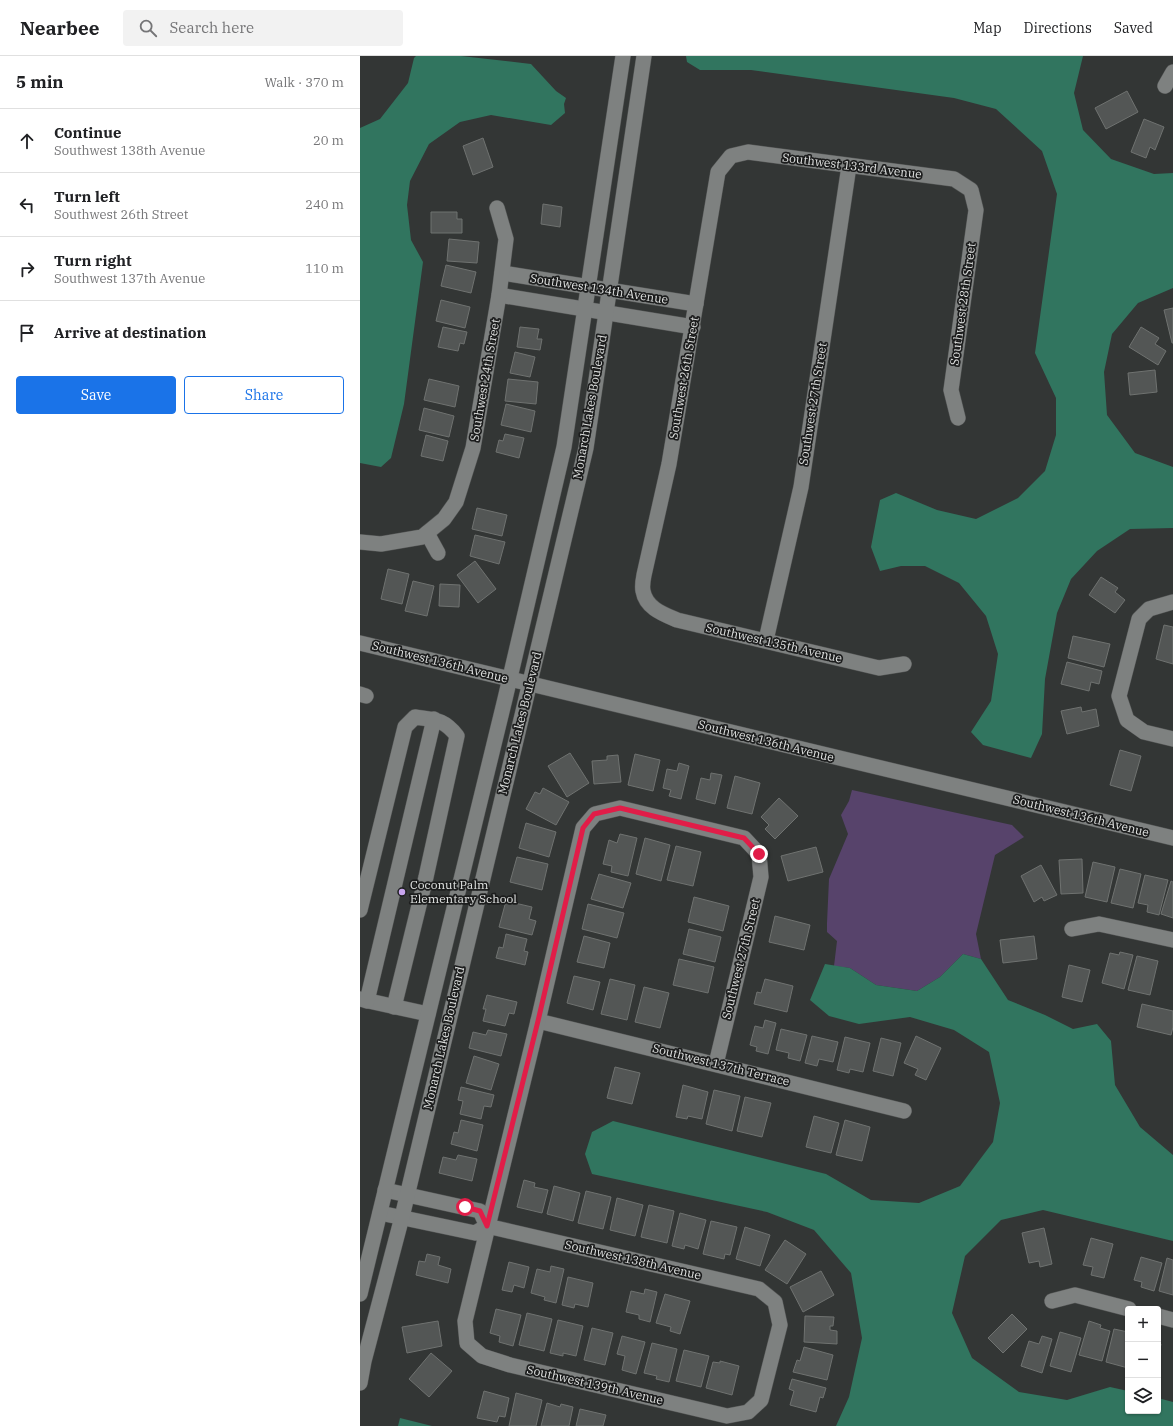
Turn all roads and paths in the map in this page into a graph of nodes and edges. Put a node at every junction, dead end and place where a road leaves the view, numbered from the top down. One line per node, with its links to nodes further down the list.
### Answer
1 (623, 56): 10 (street, Monarch Lakes Boulevard)
2 (644, 56): 11 (street, Monarch Lakes Boulevard)
3 (1173, 72): 4 (street)
4 (1165, 86)
5 (731, 156): 6 (street, Southwest 133rd Avenue); 13 (street, Southwest 26th Street)
6 (849, 166): 7 (street, Southwest 133rd Avenue); 23 (street, Southwest 27th Street)
7 (971, 190): 17 (street, Southwest 28th Street)
8 (497, 208): 9 (street, Southwest 24th Street)
9 (502, 274): 10 (street, Southwest 134th Avenue); 12 (street, Southwest 24th Street)
10 (588, 287): 11 (street, Southwest 134th Avenue); 14 (street, Monarch Lakes Boulevard)
11 (610, 291): 13 (street, Southwest 134th Avenue); 15 (street, Monarch Lakes Boulevard)
12 (499, 295): 14 (street, Southwest 134th Avenue); 18 (street, Southwest 24th Street)
13 (696, 304): 16 (street, Southwest 26th Street)
14 (585, 309): 15 (street, Southwest 134th Avenue); 26 (street, Monarch Lakes Boulevard)
15 (606, 312): 16 (street, Southwest 134th Avenue); 27 (street, Monarch Lakes Boulevard)
16 (693, 327): 22 (street, Southwest 26th Street)
17 (958, 418)
18 (425, 535): 19 (street); 20 (street)
19 (360, 542)
20 (438, 553)
21 (1173, 602): 29 (street)
22 (648, 603): 23 (street, Southwest 135th Avenue)
23 (766, 640): 25 (street, Southwest 135th Avenue)
24 (360, 643): 26 (street, Southwest 136th Avenue)
25 (904, 664)
26 (509, 679): 27 (street, Southwest 136th Avenue); 36 (street, Monarch Lakes Boulevard)
27 (529, 684): 30 (street, Southwest 136th Avenue); 41 (street, Monarch Lakes Boulevard)
28 (434, 719): 31 (street); 34 (street); 35 (street)
29 (1173, 739)
30 (1173, 838)
31 (360, 910)
32 (1072, 929): 33 (street)
33 (1173, 940)
34 (363, 1000): 35 (street)
35 (394, 1007): 36 (street)
36 (428, 1014): 40 (street, Monarch Lakes Boulevard)
37 (538, 1021): 38 (street, Southwest 137th Terrace); 38 (street, Southwest 27th Street); 45 (street)
38 (716, 1064): 39 (street, Southwest 137th Terrace)
39 (904, 1111)
40 (385, 1190): 41 (street); 43 (street, Monarch Lakes Boulevard)
41 (407, 1194): 42 (street); 44 (street, Monarch Lakes Boulevard)
42 (465, 1207): 45 (street); 46 (street)
43 (380, 1213): 44 (street); 47 (street, Monarch Lakes Boulevard)
44 (402, 1217): 46 (street); 52 (street, Monarch Lakes Boulevard)
45 (487, 1226): 46 (street); 53 (street, Southwest 139th Avenue); 53 (street, Southwest 138th Avenue)
46 (459, 1230)
47 (360, 1294)
48 (1052, 1301): 49 (street)
49 (1125, 1308)
50 (1161, 1317): 51 (street)
51 (1173, 1320)
52 (360, 1383)
53 (727, 1416)

